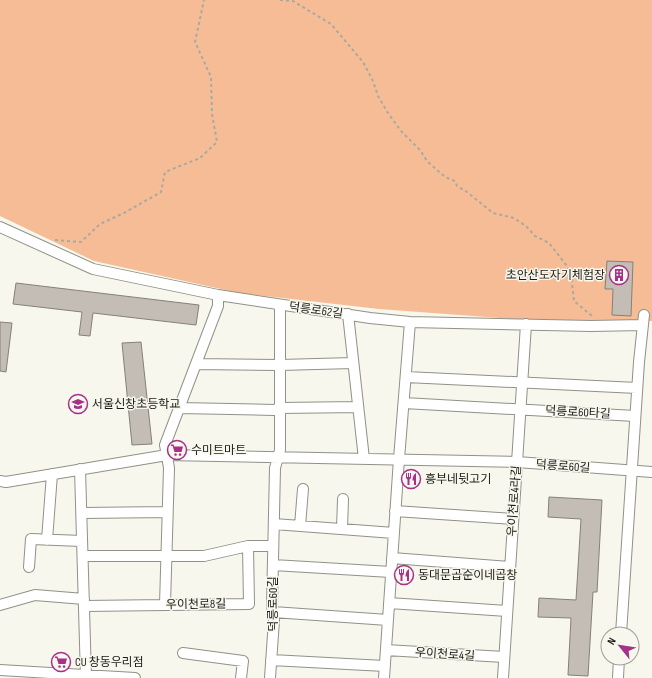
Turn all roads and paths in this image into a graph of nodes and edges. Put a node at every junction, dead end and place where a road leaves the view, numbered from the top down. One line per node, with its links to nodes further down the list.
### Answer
1 (204, 0): 4 (path)
2 (280, 0): 8 (path)
3 (0, 227): 5 (street, 덕릉로62길)
4 (49, 239)
5 (218, 295): 6 (street, 덕릉로62길); 12 (street)
6 (280, 305): 7 (street, 덕릉로62길); 13 (street, 덕릉로60길)
7 (348, 314): 9 (street, 덕릉로62길); 11 (street)
8 (597, 320)
9 (410, 322): 10 (street, 덕릉로62길); 14 (street)
10 (526, 324): 15 (street, 우이천로4라길); 16 (street, 덕릉로62길)
11 (353, 363): 13 (street); 18 (street)
12 (196, 364): 13 (street); 19 (street)
13 (280, 365): 20 (street, 덕릉로60길)
14 (406, 377): 15 (street); 17 (street)
15 (522, 383): 16 (street); 21 (street, 우이천로4라길)
16 (637, 388): 22 (street)
17 (404, 403): 21 (street); 26 (street)
18 (358, 407): 20 (street); 25 (street)
19 (179, 408): 20 (street); 23 (street)
20 (280, 408): 24 (street, 덕릉로60길)
21 (520, 409): 22 (street, 덕릉로60타길); 27 (street, 우이천로4라길)
22 (635, 416): 29 (street)
23 (167, 455): 24 (street, 덕릉로60길); 28 (street, 덕릉로60길); 36 (street)
24 (278, 458): 25 (street, 덕릉로60길); 39 (street, 덕릉로60길)
25 (364, 459): 26 (street, 덕릉로60길)
26 (399, 459): 27 (street, 덕릉로60길); 35 (street)
27 (517, 462): 29 (street, 덕릉로60길); 38 (street, 우이천로4라길)
28 (80, 469): 31 (street, 덕릉로60길); 37 (street)
29 (631, 471): 30 (street, 덕릉로60길); 61 (street)
30 (652, 472)
31 (52, 474): 32 (street, 덕릉로60길); 43 (street)
32 (0, 481)
33 (302, 489): 40 (street)
34 (343, 499): 41 (street)
35 (395, 511): 38 (street); 42 (street)
36 (167, 512): 37 (street); 47 (street)
37 (82, 513): 44 (street)
38 (513, 519): 52 (street, 우이천로4라길)
39 (274, 524): 40 (street); 46 (street, 덕릉로60길)
40 (300, 526): 41 (street)
41 (342, 529): 42 (street)
42 (394, 533): 49 (street)
43 (47, 540): 44 (street); 51 (street)
44 (82, 542): 48 (street)
45 (248, 546): 46 (street); 47 (street); 57 (street, 우이천로8길)
46 (273, 546): 50 (street, 덕릉로60길)
47 (166, 555): 48 (street); 57 (street)
48 (83, 556): 54 (street)
49 (392, 558): 52 (street); 53 (street)
50 (273, 565): 53 (street); 59 (street, 덕릉로60길)
51 (29, 567)
52 (510, 567): 58 (street, 우이천로4라길)
53 (391, 572): 55 (street)
54 (84, 602): 56 (street, 우이천로8길); 57 (street, 우이천로8길); 69 (street)
55 (389, 603): 58 (street); 60 (street)
56 (0, 605)
57 (166, 605)
58 (507, 611): 64 (street, 우이천로4라길)
59 (273, 612): 60 (street); 65 (street, 덕릉로60길)
60 (388, 620): 62 (street)
61 (621, 626)
62 (386, 650): 64 (street, 우이천로4길); 66 (street)
63 (183, 653): 71 (street)
64 (504, 657): 74 (street, 우이천로4라길)
65 (271, 660): 66 (street); 72 (street, 덕릉로60길)
66 (384, 666): 73 (street)
67 (619, 666): 75 (street)
68 (2, 673): 69 (street)
69 (86, 676): 70 (street)
70 (135, 678)
71 (241, 678)
72 (270, 678)
73 (384, 678)
74 (503, 678)
75 (618, 678)

